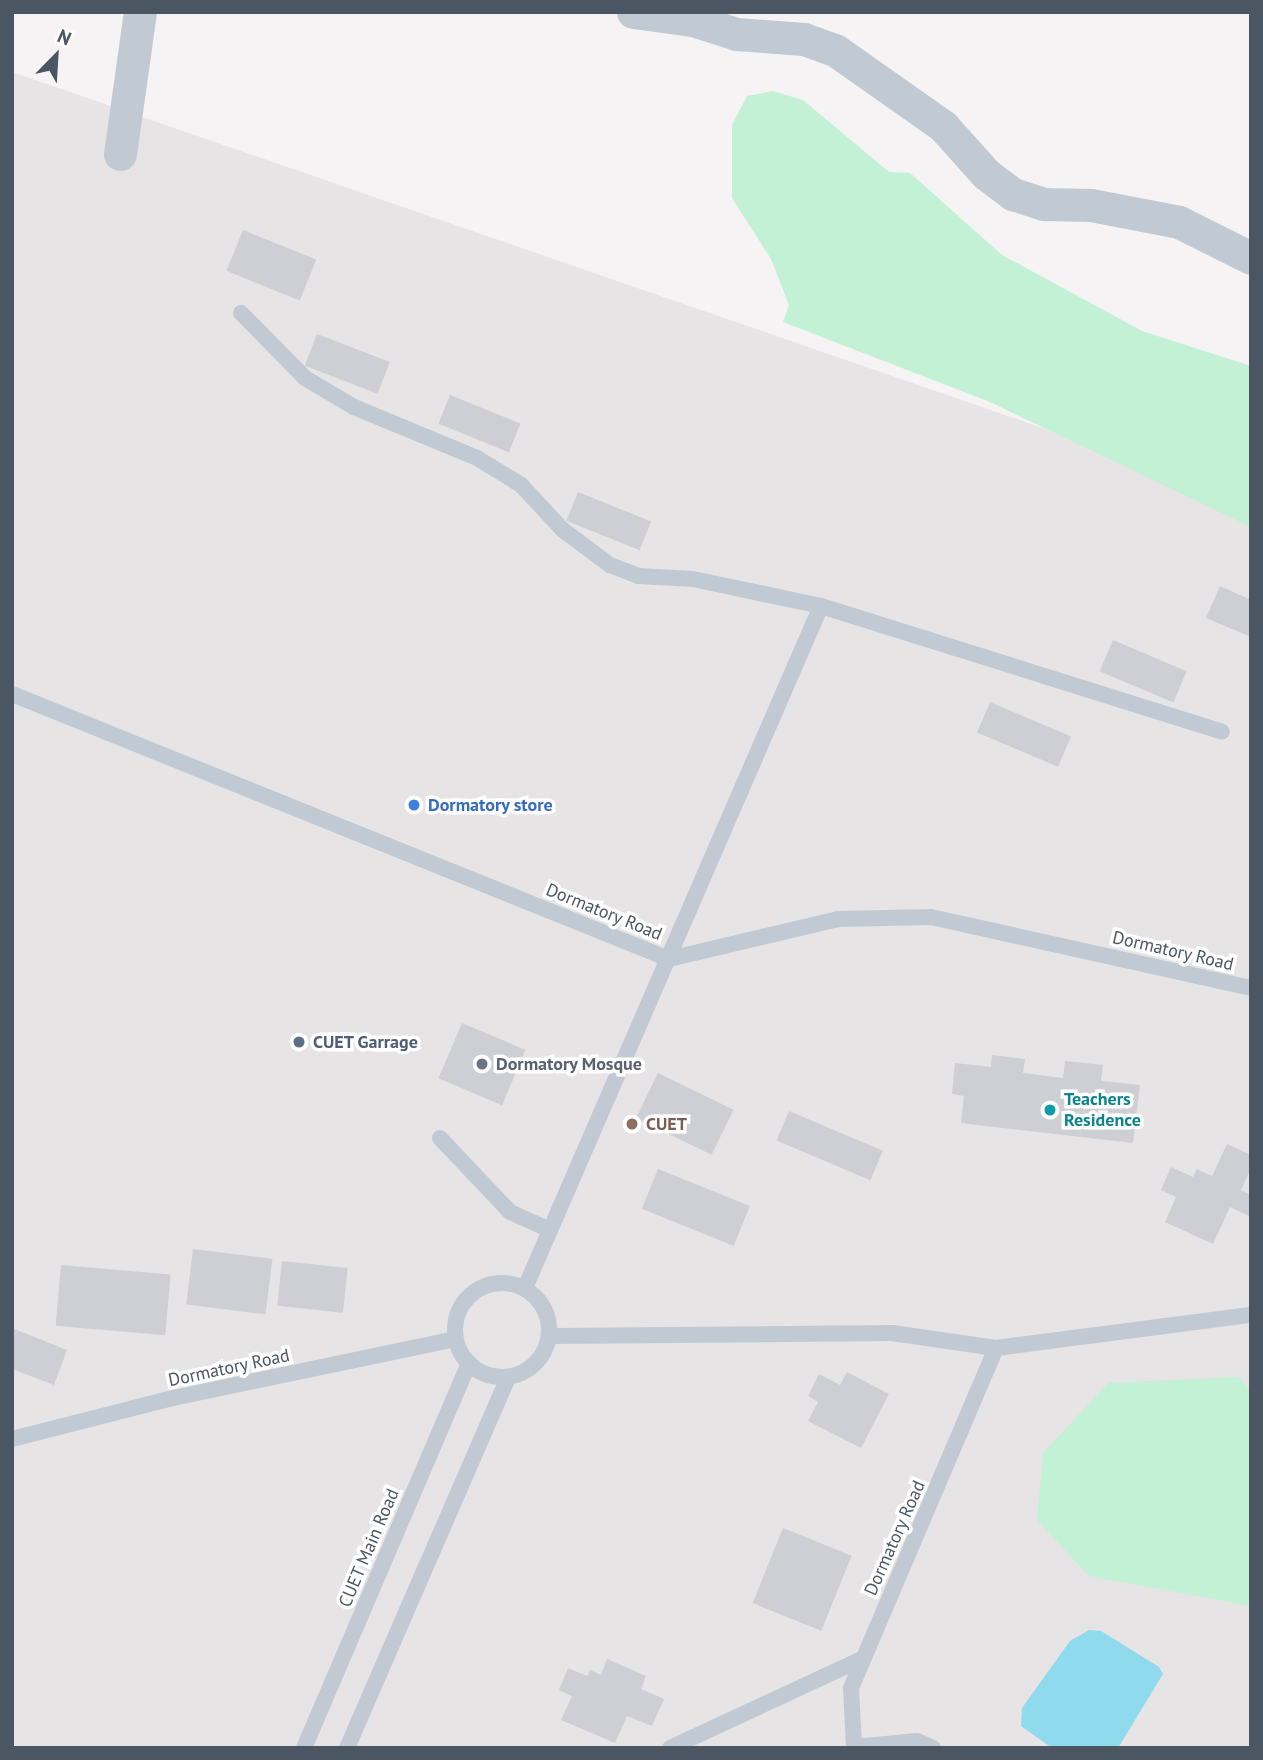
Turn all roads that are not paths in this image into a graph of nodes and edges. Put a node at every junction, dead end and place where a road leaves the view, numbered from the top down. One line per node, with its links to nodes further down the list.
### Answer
1 (140, 12): 3 (street)
2 (633, 12): 4 (street)
3 (120, 154)
4 (1251, 258)
5 (241, 313): 6 (lane)
6 (821, 606): 8 (lane); 9 (lane)
7 (12, 694): 9 (lane, Dormatory Road)
8 (1222, 732)
9 (668, 959): 10 (lane, Dormatory Road); 12 (lane)
10 (1251, 988)
11 (440, 1138): 12 (lane)
12 (550, 1230): 13 (lane)
13 (525, 1288): 15 (lane); 16 (lane)
14 (1251, 1315): 17 (lane)
15 (550, 1336): 17 (lane); 19 (lane)
16 (455, 1339): 18 (lane); 20 (lane, Dormatory Road)
17 (996, 1348): 21 (lane, Dormatory Road)
18 (469, 1363): 19 (lane); 23 (lane, CUET Main Road)
19 (508, 1377): 24 (lane)
20 (12, 1439)
21 (862, 1659): 22 (lane, Dormatory Road); 25 (lane)
22 (854, 1747): 26 (lane, Dormatory Road)
23 (303, 1748)
24 (347, 1748)
25 (670, 1748)
26 (933, 1748)

